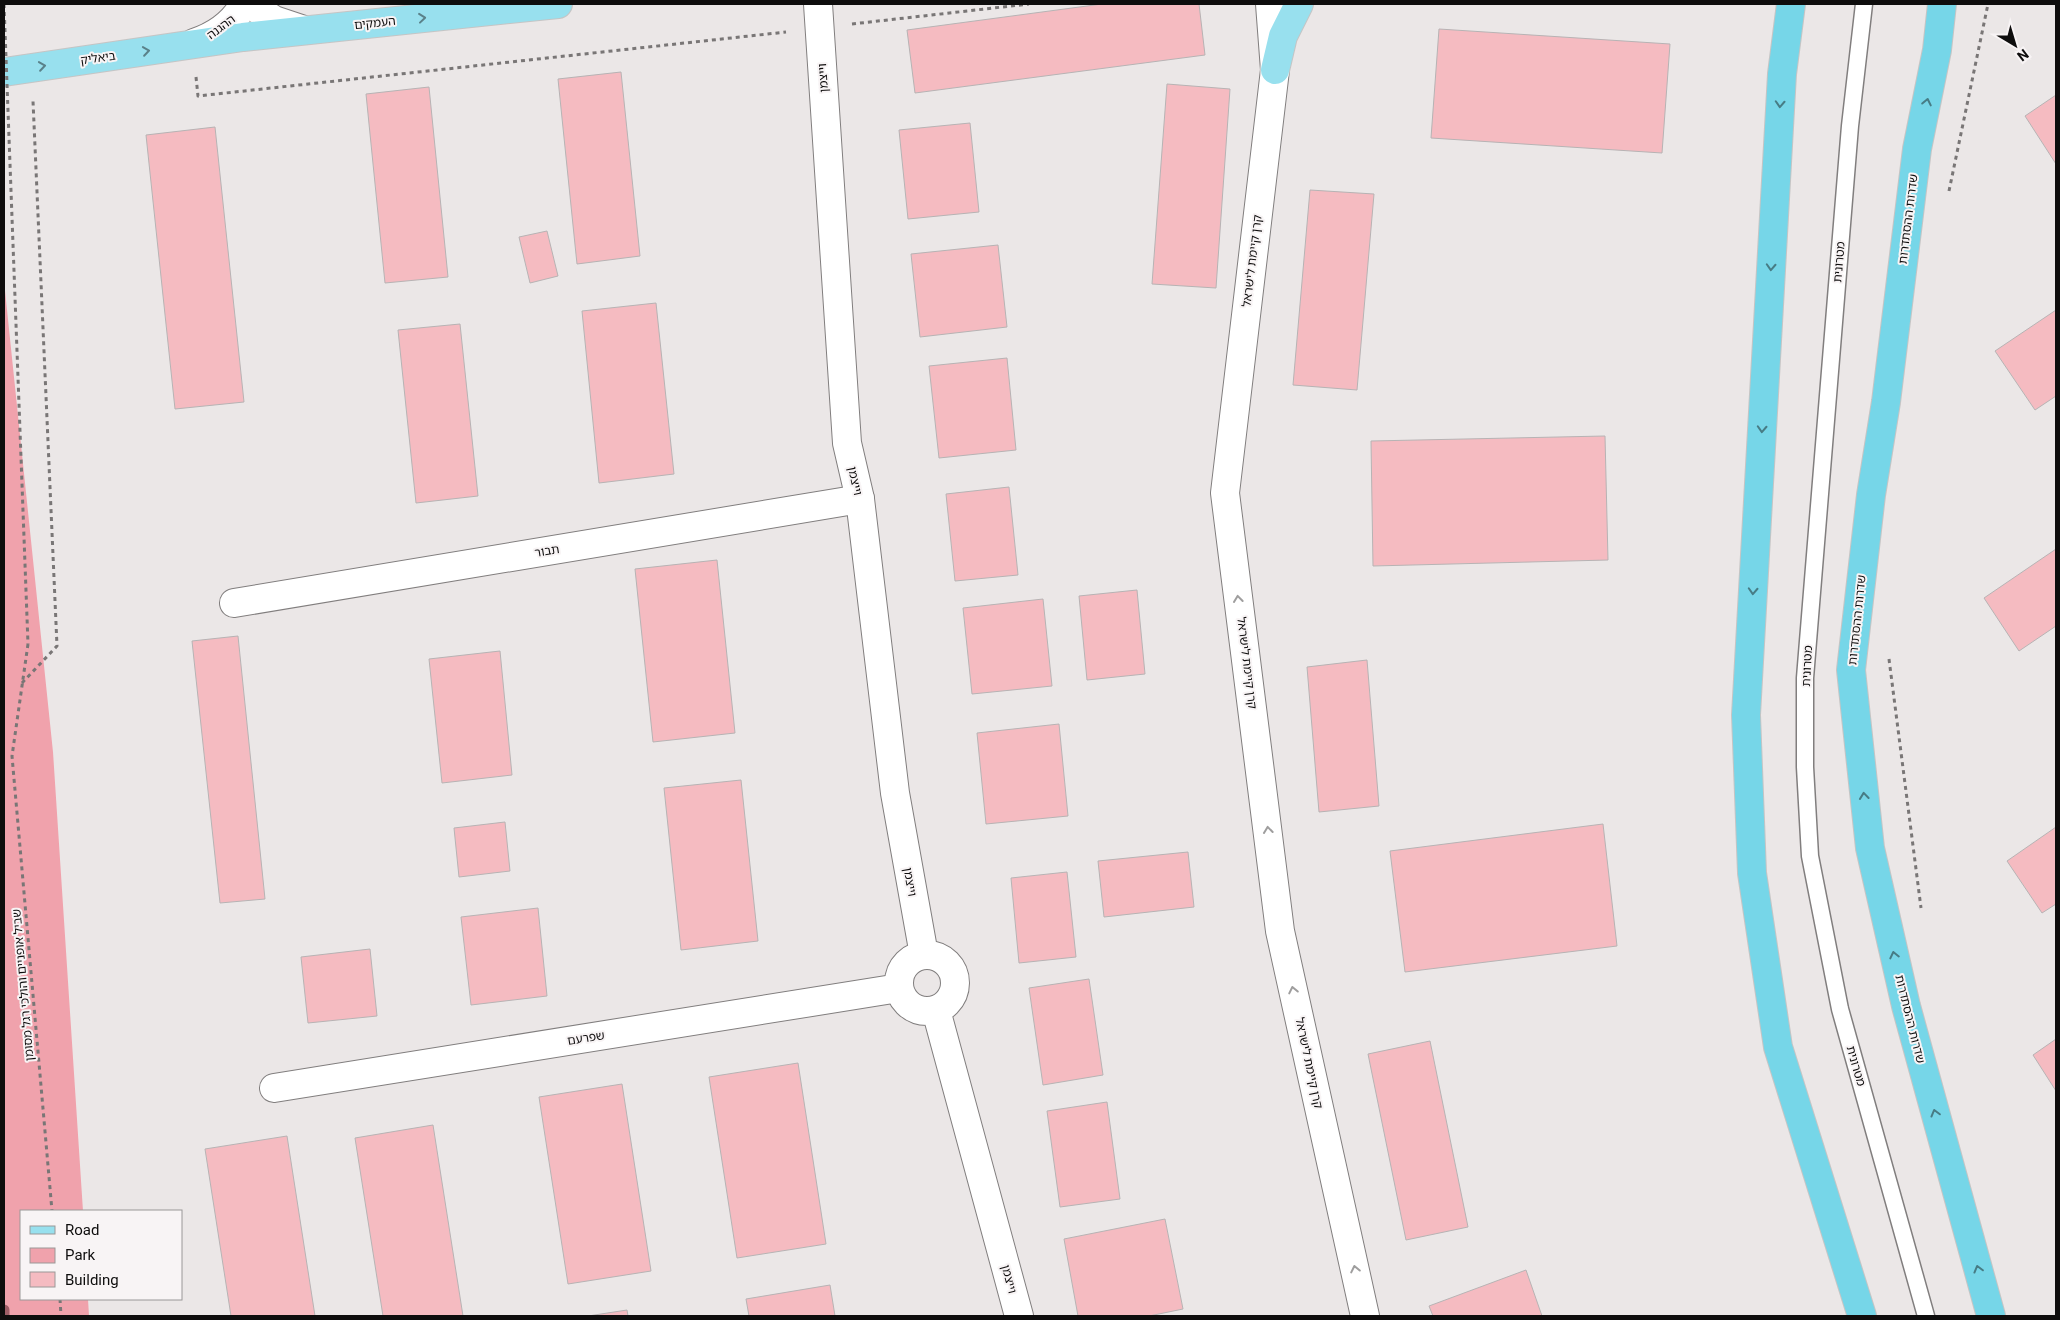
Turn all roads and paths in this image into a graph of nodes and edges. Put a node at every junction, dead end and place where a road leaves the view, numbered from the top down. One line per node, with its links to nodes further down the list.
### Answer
1 (4, 4): 26 (path, שביל אופניים והולכי רגל מסומן, bridge)
2 (244, 4): 16 (street, ההגנה)
3 (250, 4): 15 (street)
4 (558, 4): 15 (main road, העמקים, one-way to 4)
5 (1028, 4): 14 (path)
6 (1270, 4): 19 (street, קרן קיימת לישראל)
7 (1299, 4): 19 (main road)
8 (1773, 4): 21 (highway)
9 (1791, 4): 21 (highway)
10 (1864, 4): 38 (lane, מטרונית)
11 (1942, 4): 17 (highway, שדרות ההסתדרות)
12 (1956, 4): 17 (highway)
13 (1988, 4): 22 (path)
14 (819, 16): 16 (path); 23 (street, וייצמן)
15 (304, 30): 16 (main road, העמקים)
16 (193, 44): 18 (main road, ביאליק, one-way to 16)
17 (1937, 50): 39 (highway, שדרות ההסתדרות, one-way to 17)
18 (31, 67): 20 (main road, ביאליק); 26 (path)
19 (1275, 70): 36 (street, קרן קיימת לישראל, one-way to 19)
20 (4, 72)
21 (1782, 74): 37 (highway, one-way to 37)
22 (1947, 199)
23 (860, 499): 24 (street, תבור); 28 (street, וייצמן)
24 (234, 602)
25 (1889, 652): 27 (path)
26 (22, 683): 32 (path, שביל אופניים והולכי רגל מסומן)
27 (1922, 917)
28 (924, 956): 29 (street); 30 (street)
29 (899, 988): 30 (street); 31 (street, שפרעם)
30 (936, 1010): 35 (street, וייצמן)
31 (274, 1088)
32 (52, 1210)
33 (60, 1300): 34 (path)
34 (61, 1316)
35 (1020, 1316)
36 (1365, 1316)
37 (1862, 1316)
38 (1926, 1316)
39 (1991, 1316)

